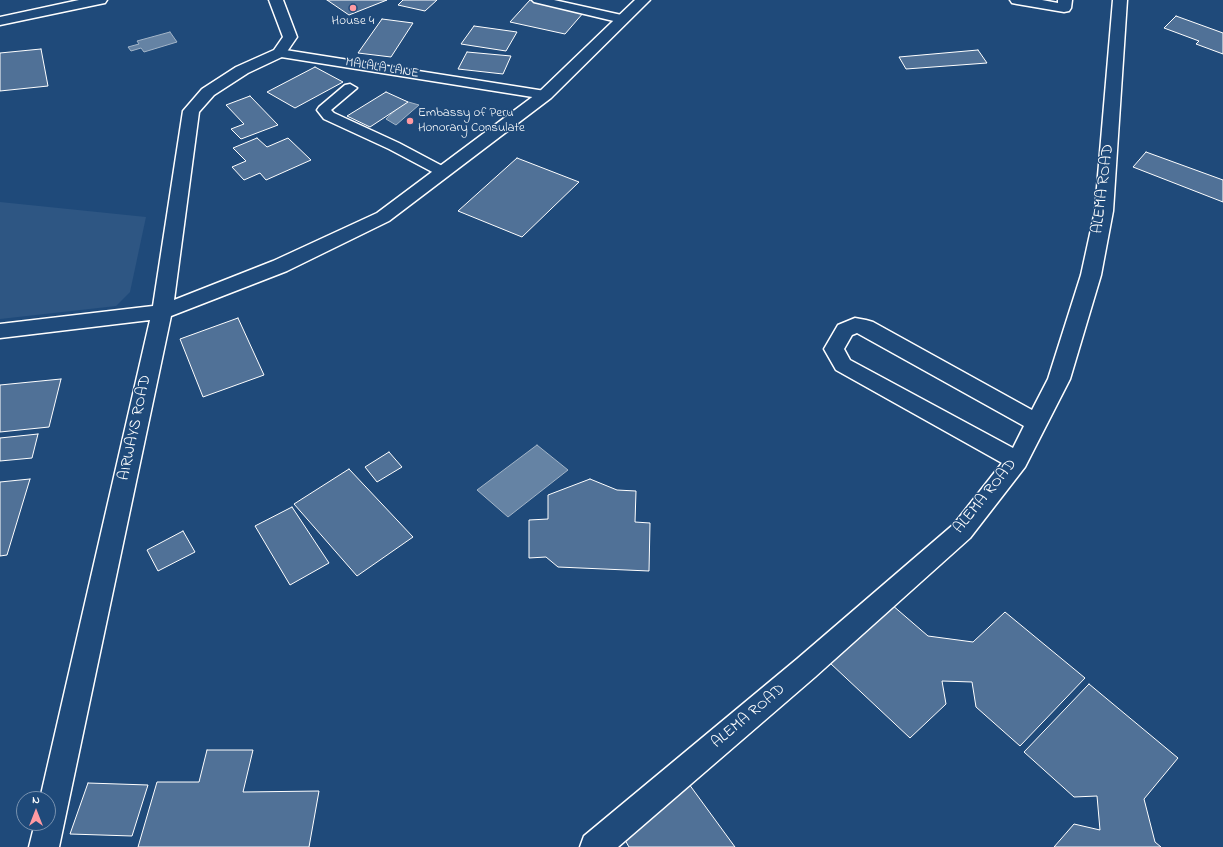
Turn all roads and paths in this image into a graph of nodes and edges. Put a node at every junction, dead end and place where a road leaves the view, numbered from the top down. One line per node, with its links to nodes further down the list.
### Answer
1 (100, 0): 9 (street)
2 (538, 0): 8 (lane)
3 (643, 0): 8 (street)
4 (1017, 0): 5 (street)
5 (1065, 0)
6 (1120, 0): 16 (street, ALEMA ROAD)
7 (279, 1): 10 (street)
8 (622, 19): 12 (street)
9 (0, 21)
10 (279, 53): 12 (lane, MALALA LANE); 14 (street, AIRWAYS ROAD)
11 (350, 88): 13 (lane)
12 (545, 95): 13 (street)
13 (443, 172): 14 (street)
14 (162, 312): 15 (street); 18 (street, AIRWAYS ROAD)
15 (0, 331)
16 (1037, 423): 17 (street, ALEMA ROAD); 17 (street)
17 (1017, 462): 19 (street, ALEMA ROAD)
18 (44, 847)
19 (595, 847)

